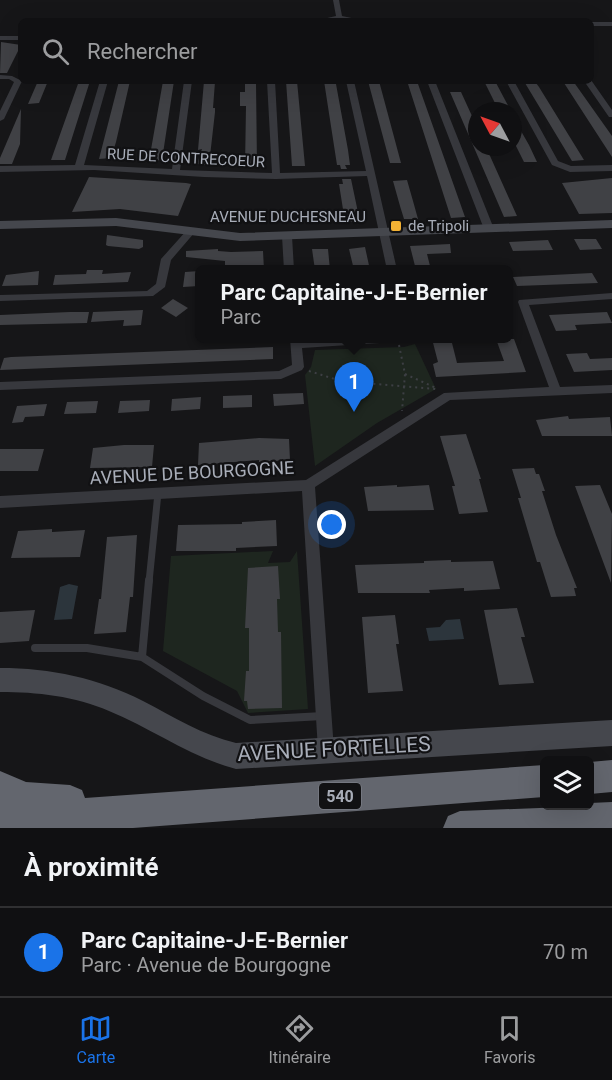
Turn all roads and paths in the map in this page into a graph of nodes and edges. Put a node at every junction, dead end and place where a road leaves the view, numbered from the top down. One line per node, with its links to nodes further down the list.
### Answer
1 (336, 0): 2 (street)
2 (339, 17): 3 (street); 4 (street)
3 (334, 18)
4 (345, 18)
5 (594, 24): 6 (street)
6 (612, 24)
7 (0, 38): 8 (street)
8 (18, 38)
9 (0, 77): 18 (street)
10 (103, 84): 19 (street)
11 (188, 84): 22 (street)
12 (271, 84): 24 (street)
13 (351, 84): 23 (street)
14 (432, 84): 27 (street)
15 (512, 84): 20 (street)
16 (590, 84): 17 (street)
17 (612, 115)
18 (0, 119)
19 (79, 166): 21 (street, RUE DE CONTRECOEUR); 22 (street, RUE DE CONTRECOEUR)
20 (612, 168)
21 (0, 169)
22 (177, 172): 24 (street, RUE DE CONTRECOEUR)
23 (371, 173): 24 (street, RUE DE CONTRECOEUR); 29 (street)
24 (276, 176)
25 (612, 224): 27 (street, AVENUE DUCHESNEAU)
26 (0, 225): 28 (street, AVENUE DUCHESNEAU)
27 (489, 229): 29 (street, AVENUE DUCHESNEAU)
28 (190, 232): 30 (street, AVENUE DUCHESNEAU); 34 (street)
29 (384, 232): 30 (street, AVENUE DUCHESNEAU); 32 (street)
30 (287, 236): 31 (street)
31 (289, 265)
32 (391, 265)
33 (612, 296): 42 (street)
34 (0, 298)
35 (295, 343): 37 (street)
36 (397, 343): 38 (path)
37 (298, 367): 39 (street); 40 (path)
38 (405, 374): 40 (path); 40 (path)
39 (0, 386)
40 (403, 388): 43 (path)
41 (612, 389): 42 (street, AVENUE DE BOURGOGNE)
42 (556, 391): 43 (street, AVENUE DE BOURGOGNE)
43 (401, 426): 44 (street, AVENUE DE BOURGOGNE)
44 (308, 485): 45 (street, AVENUE DE BOURGOGNE); 50 (street)
45 (158, 493): 46 (street, AVENUE DE BOURGOGNE); 48 (lane)
46 (0, 502)
47 (35, 648): 48 (lane)
48 (142, 657): 50 (lane)
49 (0, 680): 52 (street, AVENUE FORTELLES)
50 (324, 716): 52 (street)
51 (612, 733): 52 (street, AVENUE FORTELLES)
52 (326, 750)
53 (612, 776): 54 (highway)
54 (594, 778)
55 (540, 781): 57 (highway, 540)
56 (0, 787): 57 (highway)
57 (136, 811): 59 (highway, 540)
58 (612, 819): 60 (highway)
59 (0, 821)
60 (460, 828)

